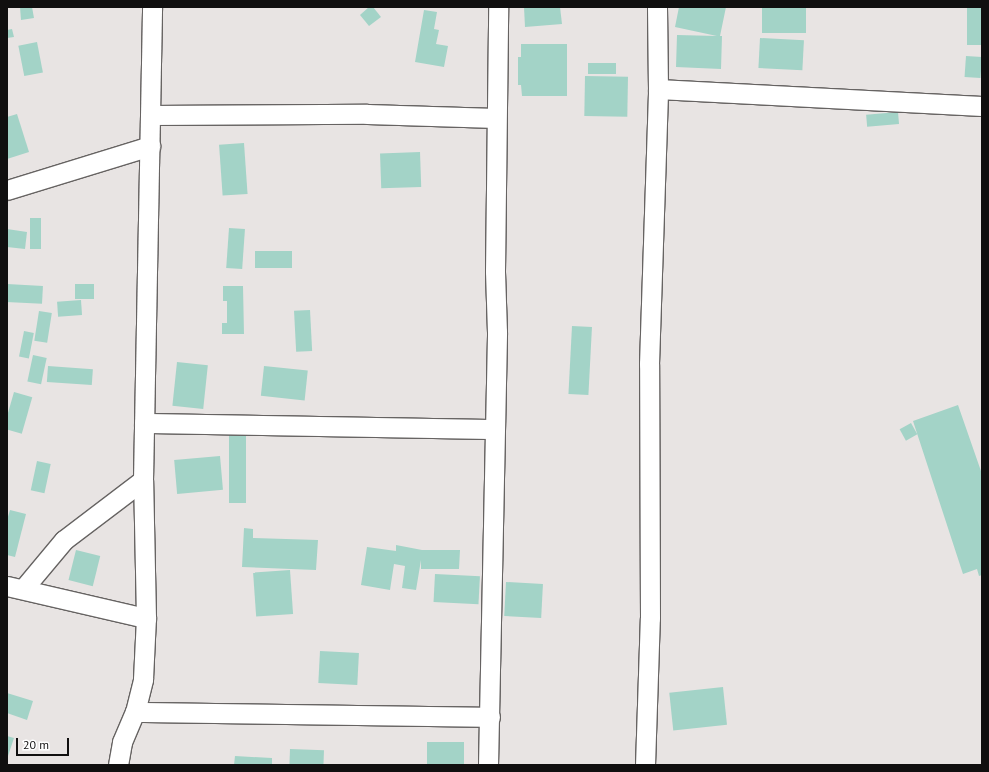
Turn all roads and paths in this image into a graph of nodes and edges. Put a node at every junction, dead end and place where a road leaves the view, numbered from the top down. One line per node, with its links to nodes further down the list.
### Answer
1 (152, 7): 6 (street)
2 (498, 7): 7 (street)
3 (657, 7): 4 (street)
4 (658, 89): 5 (street); 19 (street)
5 (982, 106)
6 (150, 115): 7 (street); 8 (street)
7 (496, 118): 11 (street)
8 (150, 146): 9 (street); 10 (street)
9 (7, 190)
10 (144, 423): 11 (street); 12 (street)
11 (494, 429): 16 (street)
12 (143, 480): 13 (street); 14 (street)
13 (15, 588): 14 (street)
14 (146, 618): 15 (street)
15 (135, 712): 16 (street); 17 (street)
16 (490, 717): 18 (street)
17 (118, 765)
18 (488, 765)
19 (645, 765)

